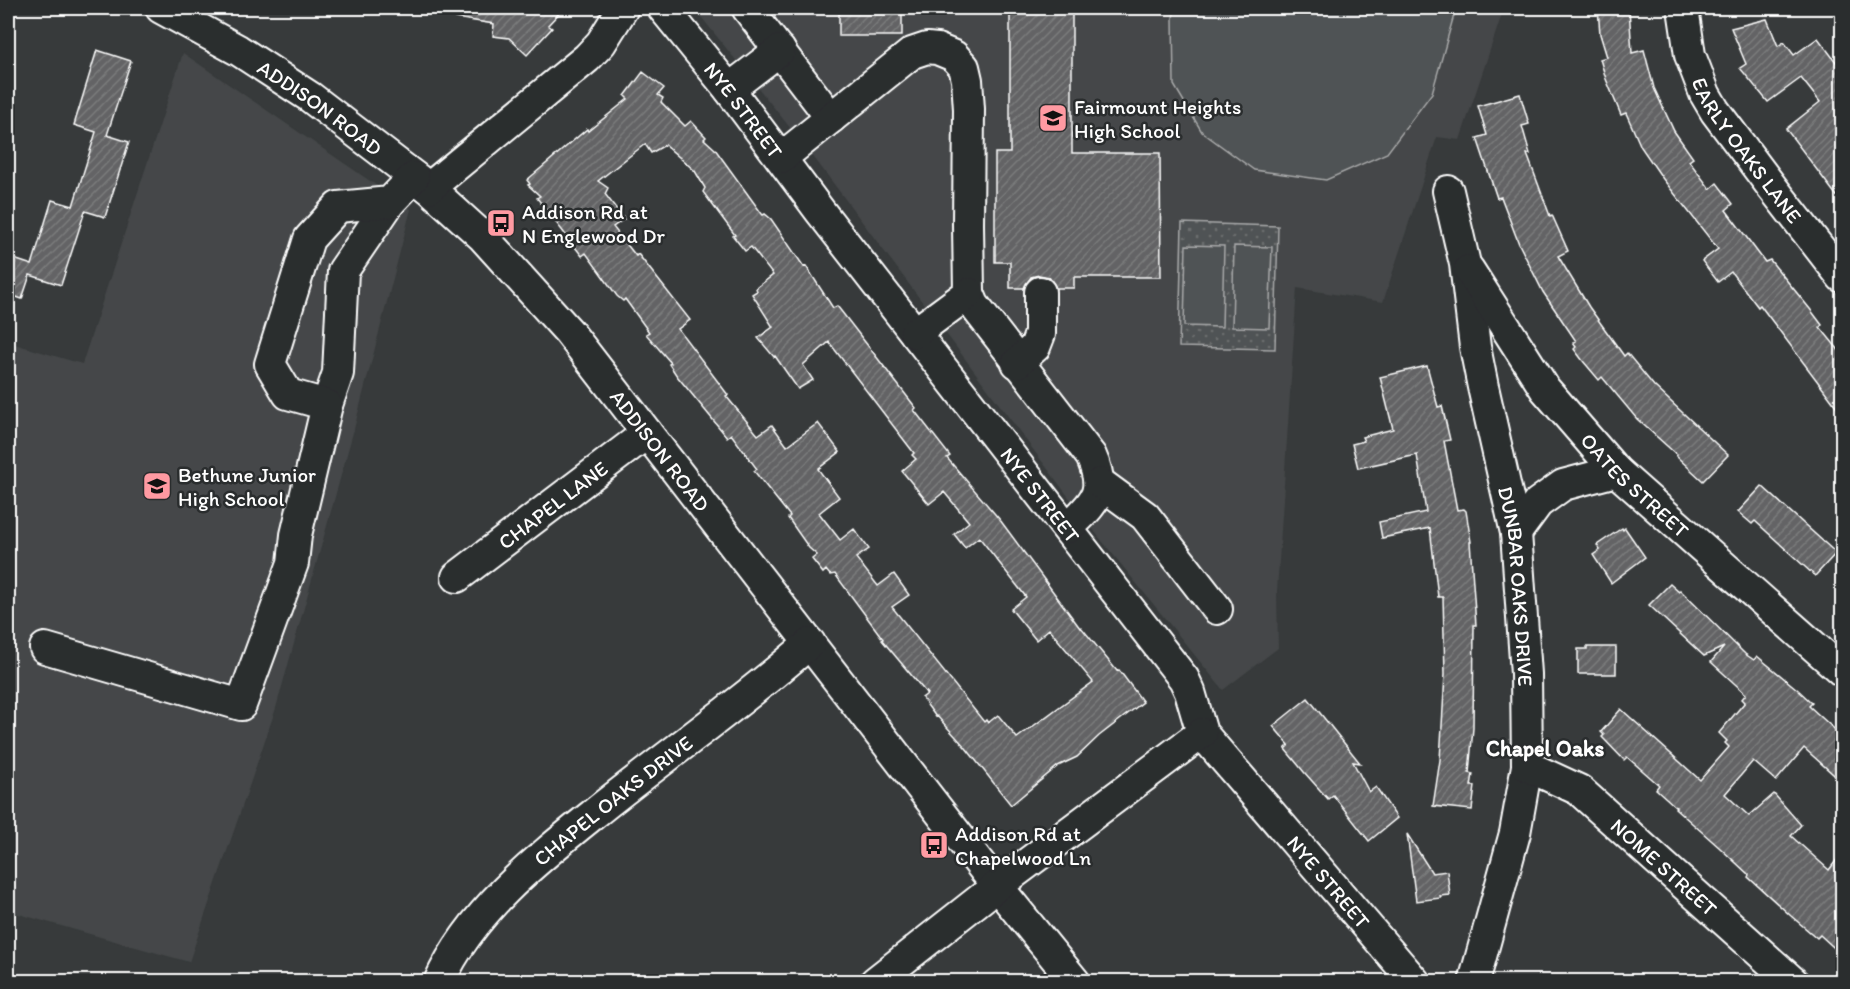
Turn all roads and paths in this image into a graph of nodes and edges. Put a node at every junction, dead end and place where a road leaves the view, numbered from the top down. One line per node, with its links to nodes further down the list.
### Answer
1 (161, 8): 10 (street, ADDISON ROAD)
2 (623, 8): 10 (street)
3 (663, 8): 7 (street, NYE STREET)
4 (747, 8): 6 (street)
5 (1683, 8): 14 (street, EARLY OAKS LANE)
6 (780, 50): 7 (street); 8 (street)
7 (729, 89): 9 (street, NYE STREET)
8 (831, 118): 9 (street); 16 (street)
9 (781, 158): 17 (street, NYE STREET)
10 (421, 182): 12 (street); 20 (street, ADDISON ROAD)
11 (1448, 191): 13 (street, DUNBAR OAKS DRIVE)
12 (390, 202): 19 (street); 19 (street)
13 (1465, 264): 21 (street, OATES STREET); 24 (street, DUNBAR OAKS DRIVE)
14 (1842, 277)
15 (1040, 292): 18 (street)
16 (969, 293): 17 (street); 18 (street)
17 (915, 333): 23 (street, NYE STREET)
18 (1017, 363): 22 (street)
19 (327, 405): 28 (street)
20 (647, 433): 25 (street, CHAPEL LANE); 27 (street, ADDISON ROAD)
21 (1616, 471): 24 (street); 29 (street, OATES STREET)
22 (1100, 483): 23 (street); 26 (street)
23 (1068, 528): 30 (street, NYE STREET)
24 (1516, 532): 31 (street, DUNBAR OAKS DRIVE)
25 (457, 577)
26 (1217, 609)
27 (810, 643): 32 (street, ADDISON ROAD); 33 (street, CHAPEL OAKS DRIVE)
28 (45, 648)
29 (1842, 671)
30 (1202, 733): 32 (street); 36 (street, NYE STREET)
31 (1527, 766): 37 (street, DUNBAR OAKS DRIVE); 38 (street, NOME STREET)
32 (997, 885): 34 (street); 35 (street, ADDISON ROAD)
33 (439, 981)
34 (875, 981)
35 (1075, 981)
36 (1415, 981)
37 (1473, 981)
38 (1793, 981)

